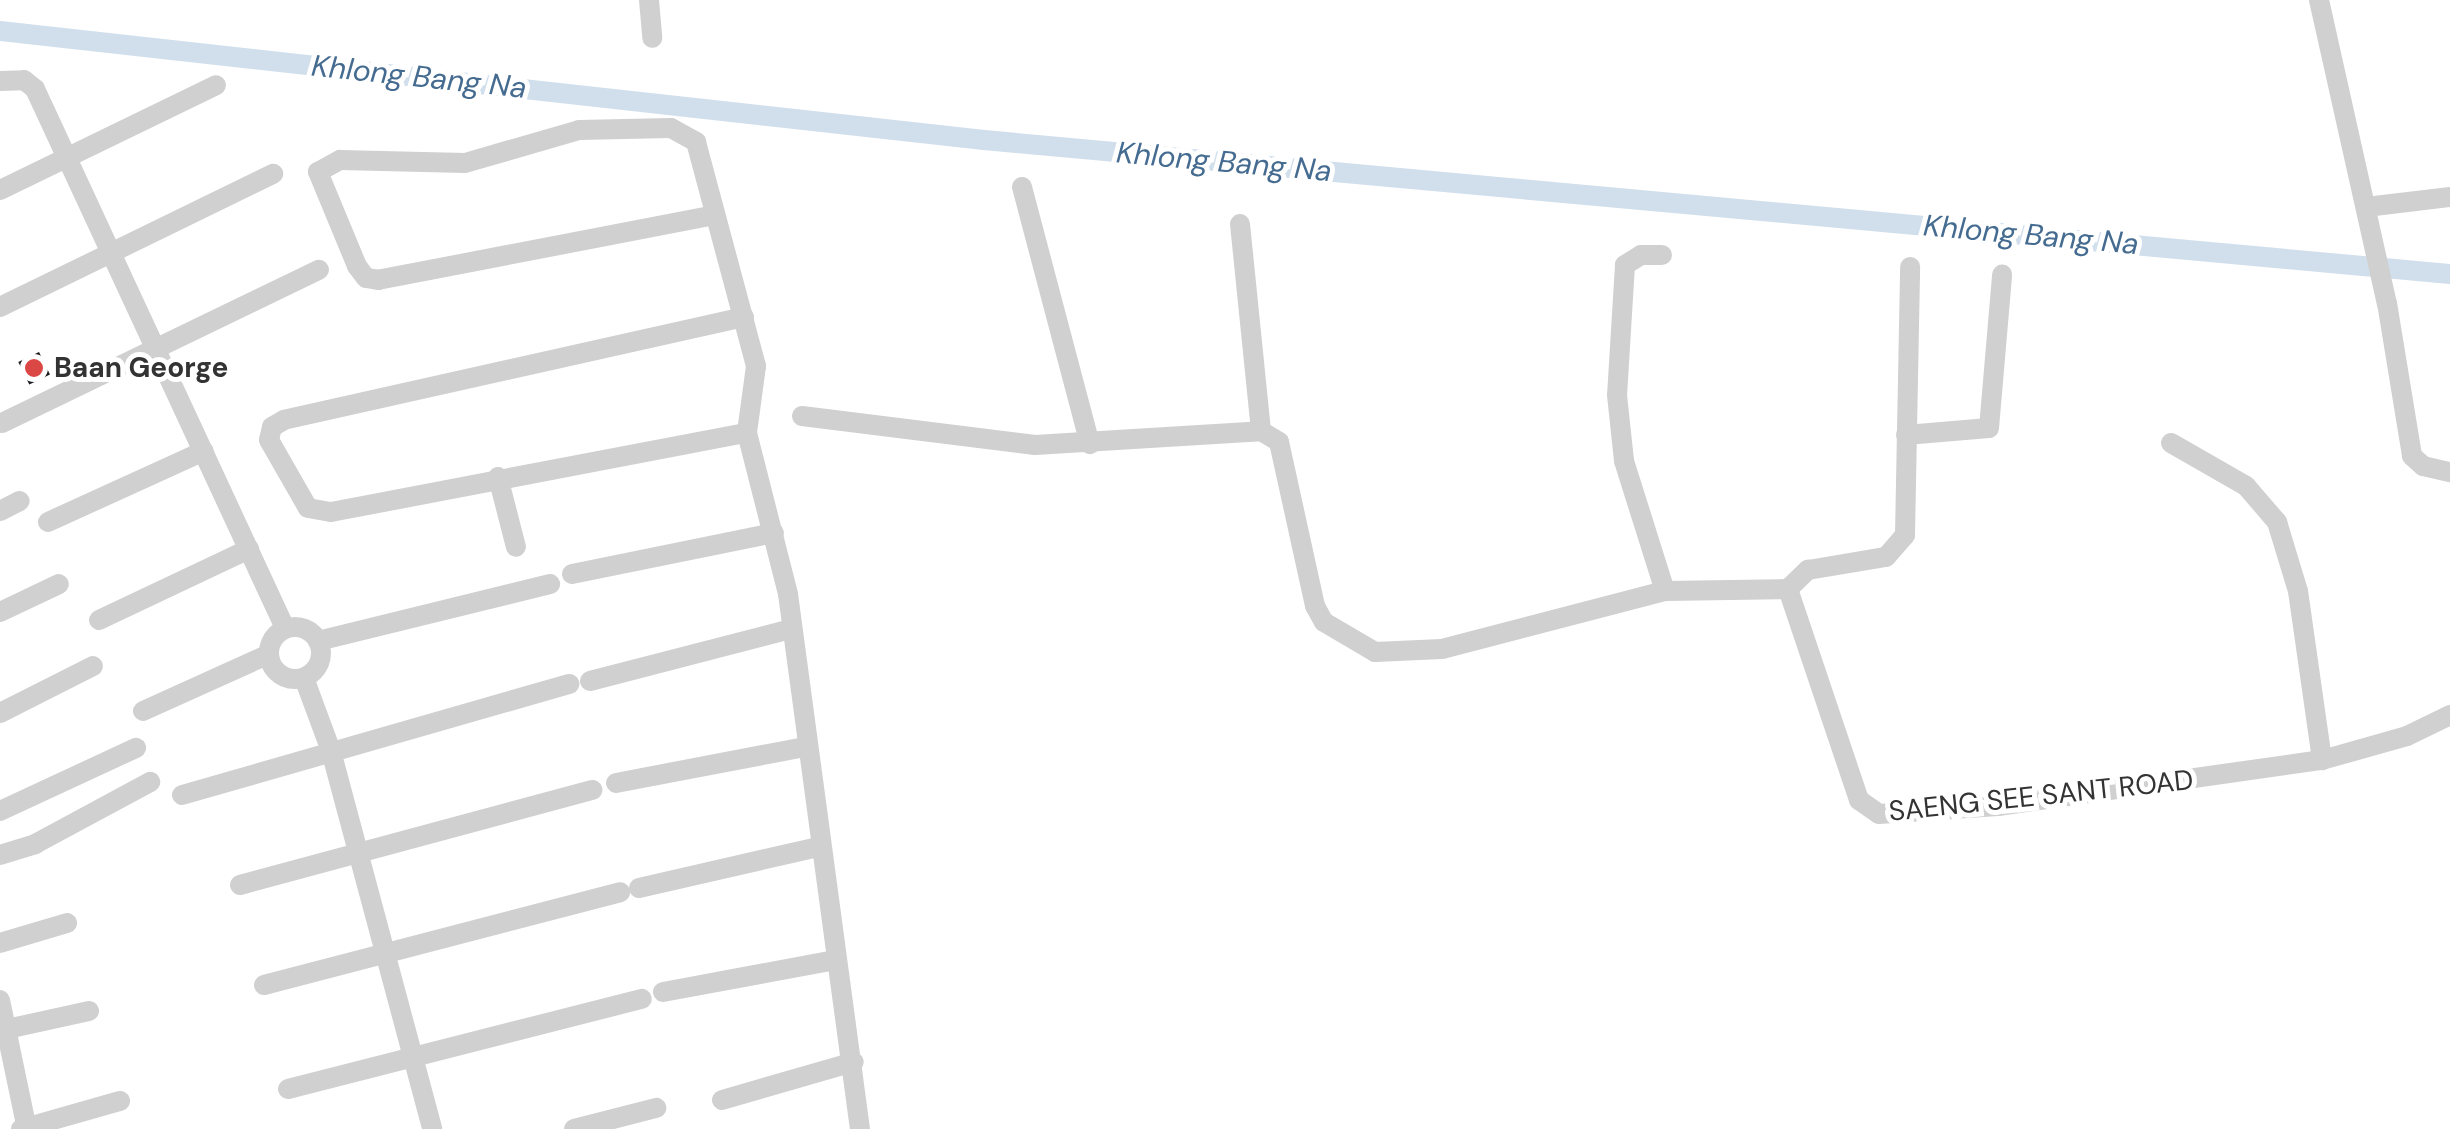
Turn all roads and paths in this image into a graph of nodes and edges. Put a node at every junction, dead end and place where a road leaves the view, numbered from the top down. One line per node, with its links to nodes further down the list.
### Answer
1 (649, 0): 3 (street)
2 (2319, 0): 11 (street)
3 (652, 38)
4 (0, 82): 6 (street)
5 (216, 85): 6 (street)
6 (69, 155): 9 (street); 15 (street)
7 (273, 174): 15 (street)
8 (1022, 188): 27 (street)
9 (0, 190)
10 (2450, 197): 11 (street)
11 (2366, 207): 30 (street)
12 (715, 215): 12 (street); 20 (street)
13 (1240, 224): 24 (street)
14 (1662, 255): 42 (street)
15 (114, 256): 19 (street); 21 (street)
16 (1910, 267): 26 (street)
17 (319, 270): 21 (street)
18 (2002, 274): 26 (street)
19 (0, 306)
20 (744, 317): 25 (street); 31 (street)
21 (160, 350): 23 (street); 29 (street)
22 (802, 416): 27 (street)
23 (2, 423)
24 (1261, 431): 27 (street); 42 (street)
25 (747, 432): 31 (street); 35 (street)
26 (1906, 435): 41 (street)
27 (1090, 444)
28 (2171, 444): 57 (street)
29 (204, 451): 34 (street); 37 (street)
30 (2450, 472)
31 (498, 477): 36 (street)
32 (20, 501): 33 (street)
33 (0, 510)
34 (48, 522)
35 (774, 532): 38 (street); 46 (street)
36 (516, 547)
37 (249, 549): 44 (street); 45 (street)
38 (572, 574)
39 (59, 584): 43 (street)
40 (550, 584): 47 (street)
41 (1788, 589): 42 (street); 57 (street, SAENG SEE SANT ROAD)
42 (1665, 591)
43 (0, 612)
44 (99, 620)
45 (285, 628): 47 (street); 48 (street)
46 (791, 629): 55 (street); 56 (street)
47 (318, 640): 50 (street)
48 (269, 654): 50 (street); 51 (street)
49 (93, 666): 52 (street)
50 (304, 678): 56 (street)
51 (143, 711)
52 (0, 713)
53 (2450, 715): 57 (street, SAENG SEE SANT ROAD)
54 (136, 748): 62 (street)
55 (804, 748): 59 (street); 63 (street)
56 (332, 751): 61 (street); 65 (street)
57 (2322, 760)
58 (150, 782): 64 (street)
59 (616, 782)
60 (592, 790): 65 (street)
61 (182, 794)
62 (0, 811)
63 (818, 847): 69 (street); 70 (street)
64 (0, 855)
65 (358, 856): 66 (street); 69 (street)
66 (240, 885)
67 (67, 923): 68 (street)
68 (0, 943)
69 (384, 956): 71 (street); 77 (street)
70 (836, 960): 72 (street); 78 (street)
71 (264, 986)
72 (663, 992)
73 (642, 999): 77 (street)
74 (0, 1000): 76 (street)
75 (89, 1011): 76 (street)
76 (8, 1030): 83 (street)
77 (412, 1056): 79 (street); 84 (street)
78 (854, 1062): 80 (street); 86 (street)
79 (288, 1089)
80 (722, 1100)
81 (120, 1101): 83 (street)
82 (656, 1108): 85 (street)
83 (25, 1128)
84 (432, 1129)
85 (574, 1129)
86 (860, 1129)

